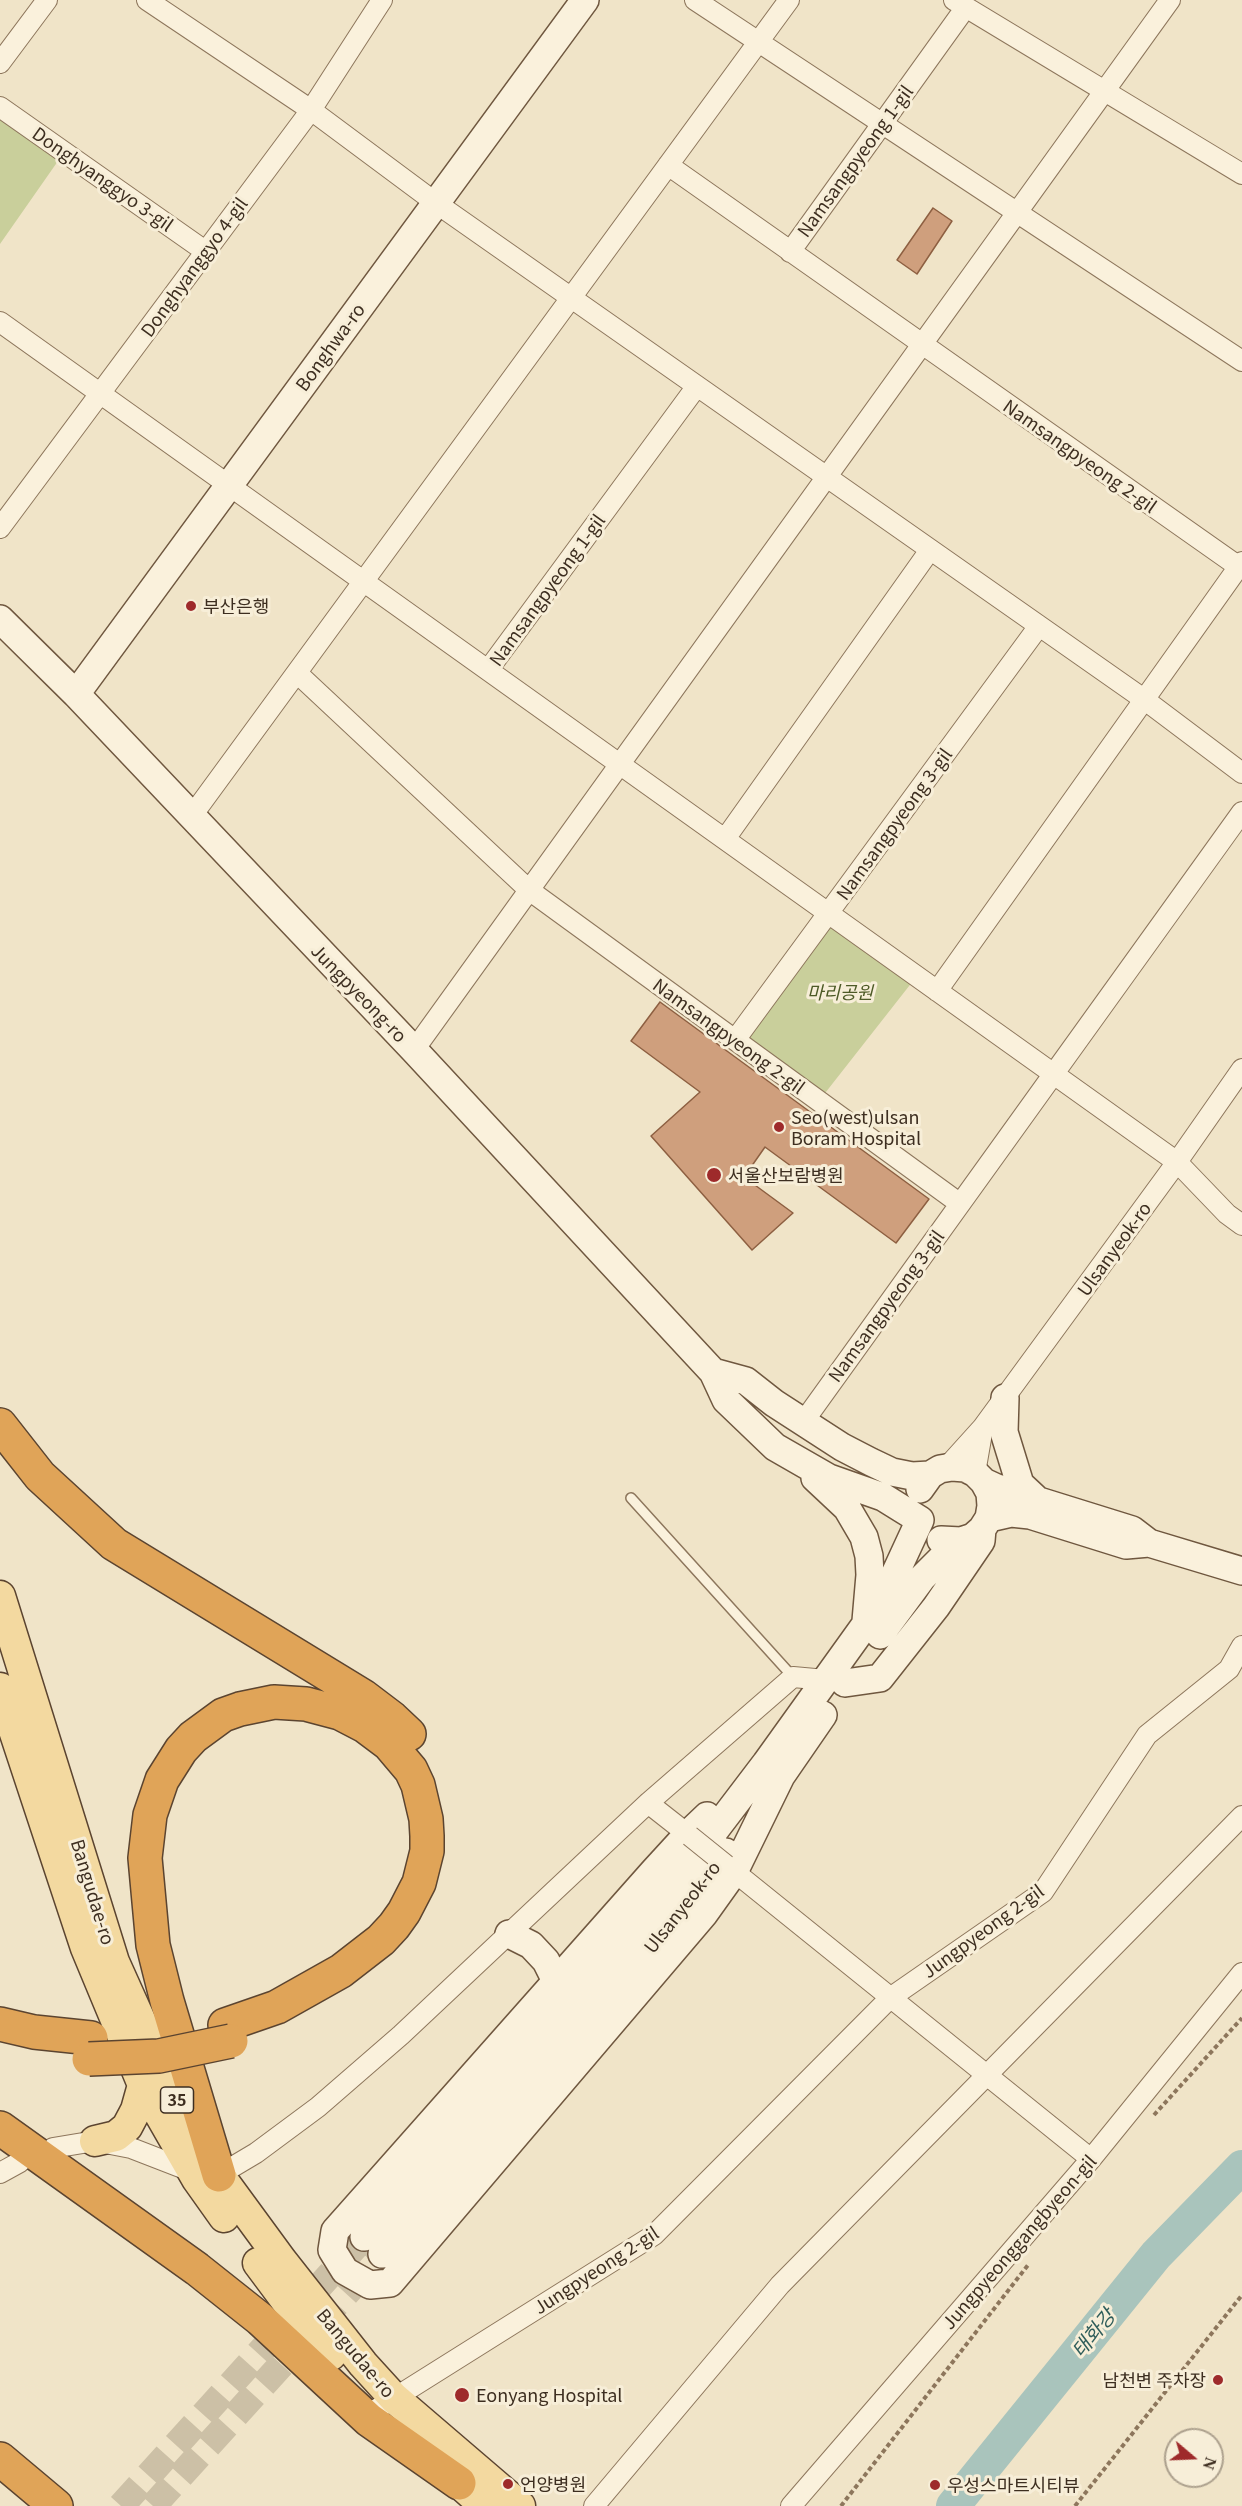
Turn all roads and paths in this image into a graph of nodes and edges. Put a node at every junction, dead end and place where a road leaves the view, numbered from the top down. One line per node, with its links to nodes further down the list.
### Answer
1 (46, 0): 10 (street)
2 (147, 0): 13 (street)
3 (382, 0): 13 (street, Donghyanggyo 4-gil)
4 (585, 0): 17 (main road, Bonghwa-ro)
5 (695, 0): 9 (street)
6 (789, 0): 9 (street)
7 (1170, 0): 11 (street)
8 (960, 3): 11 (street, Namsangpyeong 1-gil); 14 (street, Namsangpyeong 1-gil)
9 (758, 42): 14 (street); 15 (street)
10 (0, 63)
11 (1104, 91): 16 (street); 18 (street)
12 (0, 107): 19 (street, Donghyanggyo 3-gil)
13 (310, 110): 17 (street); 19 (street, Donghyanggyo 4-gil)
14 (882, 123): 18 (street); 20 (street, Namsangpyeong 1-gil)
15 (668, 165): 20 (street, Namsangpyeong 1-gil); 21 (street)
16 (1242, 174)
17 (436, 203): 21 (street); 28 (main road, Bonghwa-ro)
18 (1017, 212): 23 (street); 24 (street)
19 (205, 251): 26 (street, Donghyanggyo 4-gil)
20 (790, 252): 23 (street, Namsangpyeong 2-gil)
21 (571, 298): 25 (street); 32 (street)
22 (0, 322): 26 (street)
23 (922, 345): 27 (street); 31 (street, Namsangpyeong 2-gil)
24 (1242, 361)
25 (697, 386): 27 (street); 35 (street, Namsangpyeong 1-gil)
26 (101, 394): 28 (street, Namsangpyeong 1-gil); 29 (street, Donghyanggyo 4-gil)
27 (826, 477): 30 (street); 39 (street)
28 (229, 485): 32 (street, Namsangpyeong 1-gil); 37 (main road, Bonghwa-ro)
29 (0, 528)
30 (930, 550): 34 (street); 43 (street)
31 (1241, 566): 38 (street)
32 (364, 581): 35 (street, Namsangpyeong 1-gil); 36 (street)
33 (0, 619): 37 (main road, Jungpyeong-ro)
34 (1039, 626): 38 (street); 45 (street, Namsangpyeong 3-gil)
35 (488, 670): 39 (street)
36 (297, 673): 42 (street); 44 (street)
37 (76, 694): 42 (main road, Jungpyeong-ro)
38 (1145, 700): 40 (street); 46 (street)
39 (620, 764): 43 (street); 44 (street)
40 (1242, 773)
41 (1242, 812): 50 (street, Namsangpyeong 3-gil)
42 (191, 817): 48 (main road, Jungpyeong-ro)
43 (725, 839): 45 (street)
44 (529, 890): 47 (street, Namsangpyeong 2-gil); 48 (street)
45 (829, 914): 46 (street, Namsangpyeong 3-gil); 47 (street)
46 (937, 991): 50 (street, Namsangpyeong 3-gil)
47 (735, 1040): 52 (street, Namsangpyeong 2-gil)
48 (414, 1050): 54 (main road, Jungpyeong-ro)
49 (1242, 1069): 51 (street, Ulsanyeok-ro)
50 (1053, 1074): 51 (street); 52 (street, Namsangpyeong 3-gil)
51 (1177, 1162): 53 (street); 55 (street, Ulsanyeok-ro)
52 (959, 1203): 56 (street, Namsangpyeong 3-gil)
53 (1242, 1225)
54 (713, 1372): 56 (main road); 59 (main road)
55 (1005, 1398): 58 (street, Ulsanyeok-ro); 63 (main road)
56 (804, 1421): 60 (main road)
57 (0, 1425): 86 (highway)
58 (983, 1427): 60 (street, Ulsanyeok-ro); 61 (street)
59 (802, 1464): 64 (main road); 70 (main road)
60 (938, 1472): 61 (main road); 64 (main road)
61 (980, 1478): 63 (main road); 65 (main road)
62 (631, 1498): 72 (lane)
63 (1036, 1500): 67 (main road)
64 (920, 1520): 66 (main road); 70 (main road, Ulsanyeok-ro)
65 (986, 1523): 66 (main road); 67 (main road); 73 (main road)
66 (958, 1542): 73 (main road, Ulsanyeok-ro)
67 (1149, 1543): 68 (main road)
68 (1242, 1571)
69 (0, 1596): 98 (main road, Bangudae-ro / 35)
70 (866, 1623): 73 (main road, Ulsanyeok-ro)
71 (1242, 1646): 83 (street, Jungpyeong 2-gil)
72 (794, 1677): 73 (street); 76 (street)
73 (835, 1682): 75 (main road, Ulsanyeok-ro)
74 (0, 1688): 90 (main road, Bangudae-ro / 35)
75 (774, 1770): 78 (main road); 79 (main road); 99 (main road, Ulsanyeok-ro)
76 (648, 1803): 78 (street); 80 (street)
77 (1242, 1816): 89 (street)
78 (688, 1835): 79 (street, bridge); 82 (main road)
79 (730, 1868): 82 (main road); 83 (street)
80 (509, 1934): 82 (main road); 98 (street)
81 (1242, 1972): 95 (street, Jungpyeonggangbyeon-gil)
82 (556, 1981)
83 (890, 1998): 89 (street); 102 (street, Jungpyeong 2-gil)
84 (1242, 2018): 91 (path)
85 (0, 2024): 88 (highway)
86 (228, 2033): 88 (highway); 98 (highway)
87 (0, 2042): 88 (highway)
88 (90, 2049)
89 (987, 2075): 95 (street); 108 (street)
90 (143, 2085): 93 (main road); 98 (main road, Bangudae-ro / 35)
91 (1150, 2120)
92 (0, 2128): 104 (highway)
93 (95, 2141): 94 (street); 98 (street)
94 (53, 2148)
95 (1091, 2159): 109 (street, Jungpyeonggangbyeon-gil)
96 (20, 2162): 97 (street)
97 (0, 2173)
98 (206, 2173): 102 (main road, Bangudae-ro / 35)
99 (373, 2246)
100 (1030, 2262): 110 (path)
101 (1242, 2295): 111 (path)
102 (385, 2404): 104 (main road, Bangudae-ro / 35); 107 (main road, Bangudae-ro / 35)
103 (0, 2459): 105 (highway)
104 (459, 2483): 106 (main road, Bangudae-ro / 35)
105 (56, 2506)
106 (485, 2506)
107 (520, 2506)
108 (594, 2506)
109 (791, 2506)
110 (841, 2506)
111 (1075, 2506)

